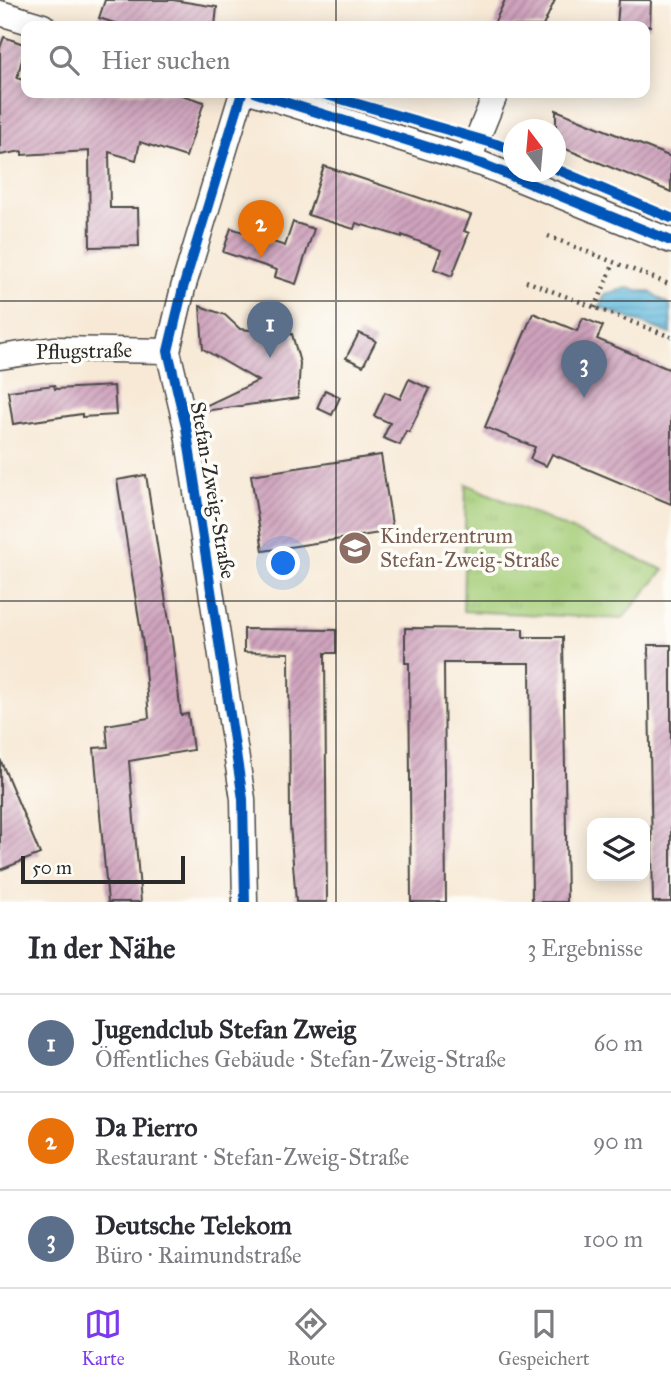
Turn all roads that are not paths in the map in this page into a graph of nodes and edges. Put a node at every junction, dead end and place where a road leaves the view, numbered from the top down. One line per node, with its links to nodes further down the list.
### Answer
1 (13, 10): 2 (street)
2 (34, 21)
3 (240, 98): 8 (street, Stefan-Zweig-Straße)
4 (272, 98): 6 (street)
5 (494, 98): 6 (street)
6 (469, 159): 7 (street)
7 (671, 241)
8 (167, 351): 9 (street, Pflugstraße); 10 (street, Stefan-Zweig-Straße)
9 (0, 357)
10 (245, 902)

